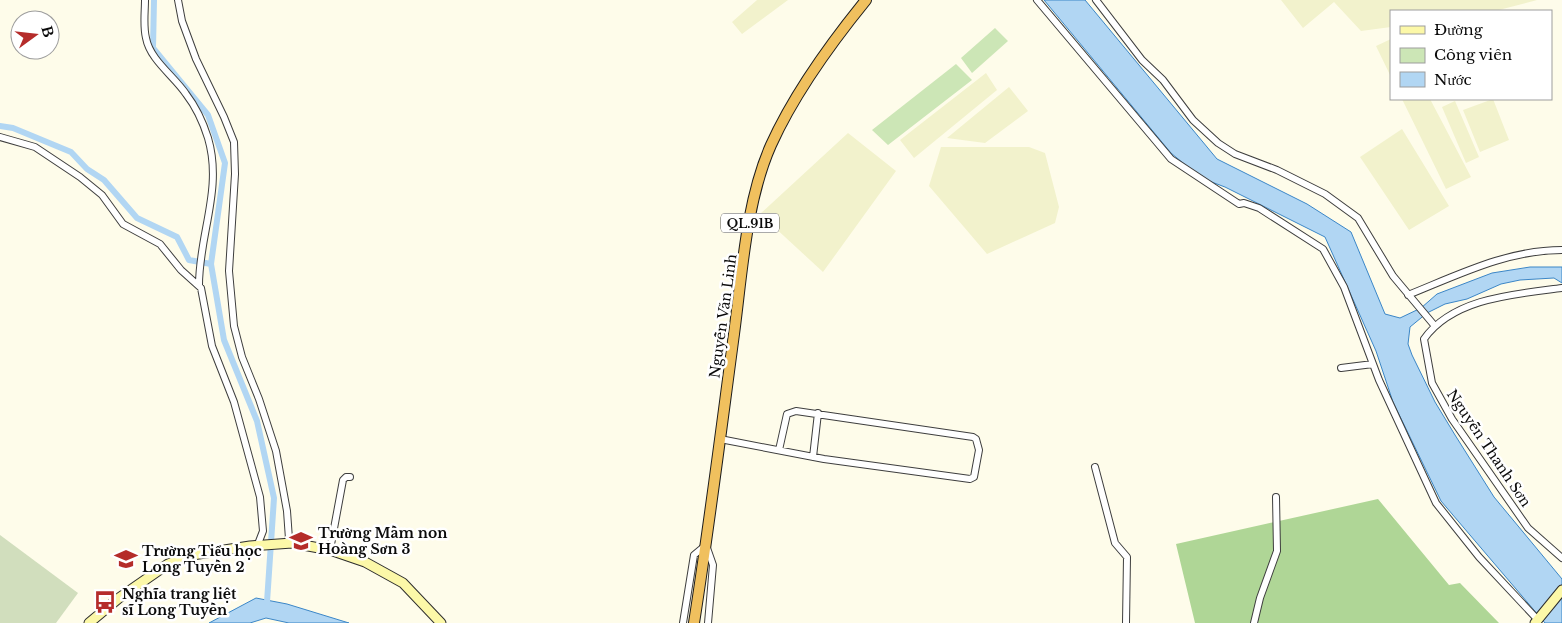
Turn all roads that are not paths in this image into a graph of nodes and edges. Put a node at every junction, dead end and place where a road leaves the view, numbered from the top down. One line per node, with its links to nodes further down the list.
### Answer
1 (145, 0): 8 (street)
2 (178, 0): 21 (street)
3 (866, 0): 15 (highway, Nguyễn Văn Linh / QL.91B)
4 (1037, 0): 12 (street)
5 (1096, 0): 10 (street)
6 (0, 137): 8 (street)
7 (1562, 250): 10 (street)
8 (199, 285): 23 (street)
9 (1562, 288): 11 (street)
10 (1410, 297): 11 (street)
11 (1434, 325): 25 (street, Nguyễn Thanh Sơn)
12 (1373, 364): 13 (street); 27 (street)
13 (1341, 368)
14 (818, 413): 16 (street); 17 (street); 17 (street)
15 (720, 439): 16 (street); 22 (highway, Nguyễn Văn Linh / QL.91B)
16 (779, 450): 17 (street)
17 (814, 457)
18 (1095, 467): 33 (street)
19 (350, 476): 24 (street)
20 (1276, 497): 34 (street)
21 (289, 544): 23 (main road); 24 (main road)
22 (706, 545): 30 (street); 31 (highway, Nguyễn Văn Linh / QL.91B); 32 (street)
23 (250, 546): 28 (main road)
24 (330, 550): 29 (main road)
25 (1562, 558)
26 (1562, 590): 27 (main road)
27 (1537, 620)
28 (89, 623)
29 (441, 623)
30 (683, 623)
31 (694, 623)
32 (708, 623)
33 (1126, 623)
34 (1254, 623)

